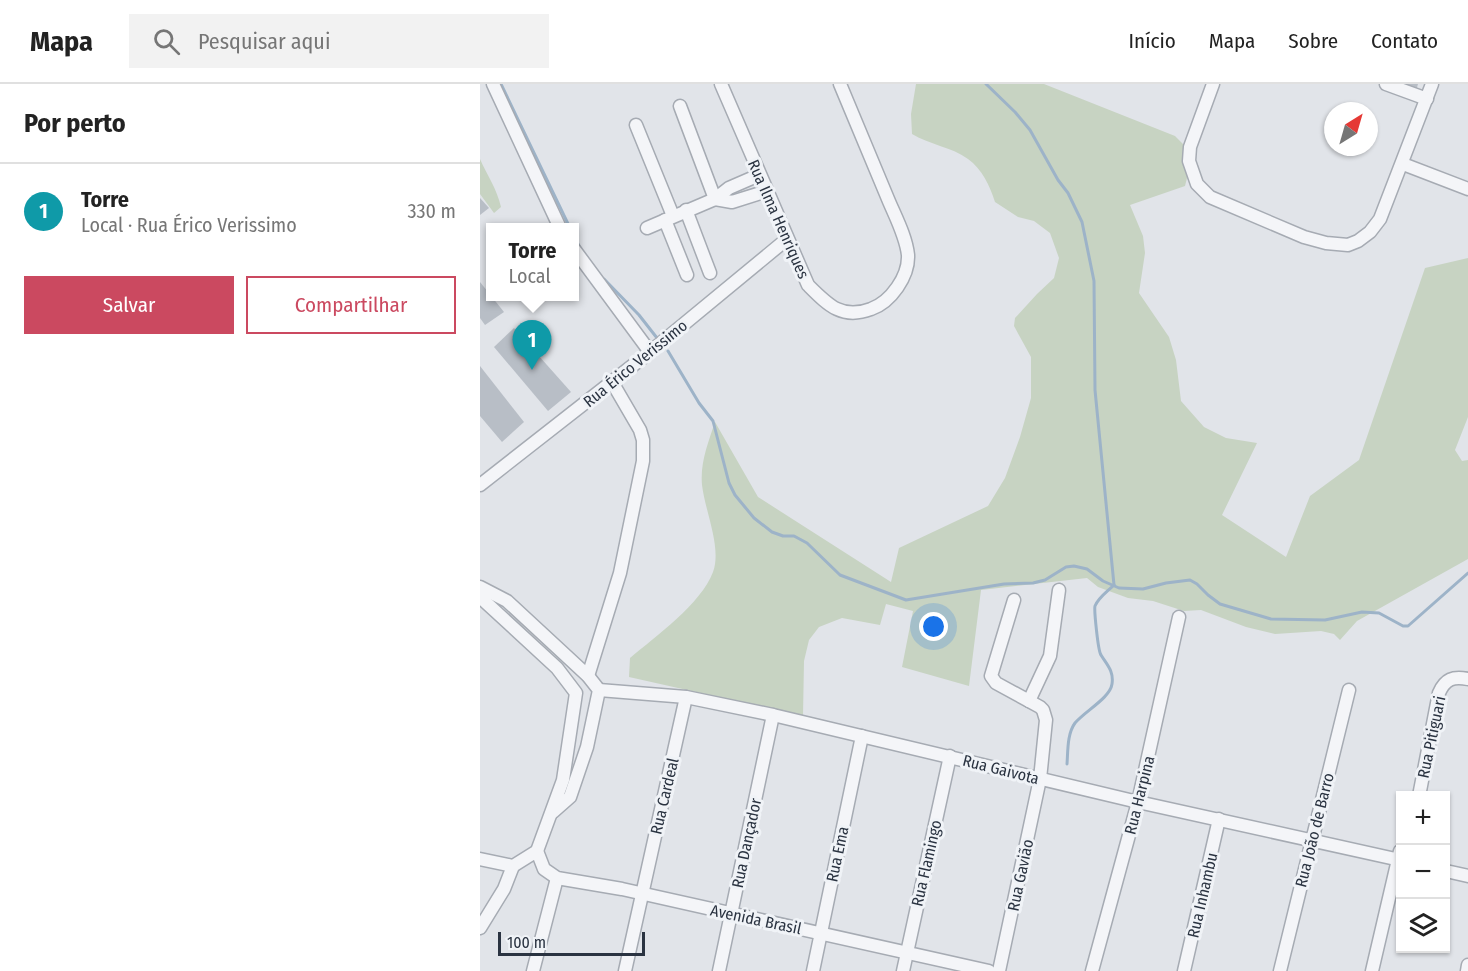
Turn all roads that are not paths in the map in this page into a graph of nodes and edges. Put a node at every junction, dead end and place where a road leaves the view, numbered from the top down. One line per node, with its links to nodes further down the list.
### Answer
1 (493, 84): 17 (street)
2 (721, 84): 11 (street, Rua Ilma Henriques)
3 (840, 84): 19 (street, Rua Ilma Henriques)
4 (1213, 84): 10 (street)
5 (1386, 84): 7 (street)
6 (1432, 84): 7 (street)
7 (1427, 99): 10 (street)
8 (680, 106): 14 (street)
9 (636, 125): 16 (street)
10 (1403, 164): 12 (street)
11 (759, 175): 13 (street, Rua Ilma Henriques); 14 (street)
12 (1468, 189)
13 (767, 191): 14 (street); 19 (street, Rua Ilma Henriques)
14 (715, 199): 15 (street)
15 (686, 210): 16 (street); 21 (street)
16 (669, 218): 18 (street); 22 (street)
17 (558, 223)
18 (647, 228)
19 (787, 239): 23 (street, Rua Érico Verissimo)
20 (579, 255): 23 (street)
21 (710, 273)
22 (687, 275)
23 (652, 350): 24 (street, Rua Érico Verissimo)
24 (612, 382): 25 (street, Rua Érico Verissimo); 31 (street)
25 (480, 485)
26 (480, 587): 31 (street)
27 (1059, 591): 36 (street)
28 (480, 597): 43 (street)
29 (1014, 600): 36 (street)
30 (1179, 617): 42 (street, Rua Harpina)
31 (588, 676): 33 (street)
32 (1468, 679): 41 (street, Rua Pitiguari)
33 (599, 690): 35 (street, Rua Gaivota); 43 (street)
34 (1349, 690): 45 (street, Rua João de Barro)
35 (686, 697): 37 (street, Rua Gaivota); 54 (street, Rua Cardeal)
36 (1029, 701): 40 (street, Rua Gavião)
37 (773, 715): 38 (street, Rua Gaivota); 55 (street, Rua Dançador)
38 (862, 736): 39 (street, Rua Gaivota); 57 (street, Rua Ema)
39 (950, 756): 40 (street, Rua Gaivota); 58 (street, Rua Flamingo)
40 (1040, 779): 42 (street, Rua Gaivota); 66 (street, Rua Gavião)
41 (1420, 791)
42 (1138, 802): 44 (street, Rua Gaivota); 67 (street, Rua Harpina)
43 (550, 815): 46 (street)
44 (1219, 819): 45 (street, Rua Gaivota); 68 (street, Rua Inhambu)
45 (1311, 840): 47 (street, Rua Gaivota); 69 (street, Rua João de Barro)
46 (537, 851): 49 (street); 53 (street)
47 (1396, 856)
48 (480, 859): 49 (street)
49 (513, 866): 56 (street)
50 (1450, 872): 52 (street)
51 (1396, 873): 70 (street)
52 (1468, 876)
53 (557, 878): 54 (street, Avenida Brasil); 60 (street)
54 (642, 894): 55 (street, Avenida Brasil); 61 (street, Rua Cardeal)
55 (731, 913): 57 (street, Avenida Brasil); 62 (street, Rua Dançador)
56 (480, 928)
57 (821, 933): 58 (street, Avenida Brasil); 63 (street, Rua Ema)
58 (907, 952): 64 (street, Rua Flamingo); 65 (street, Avenida Brasil)
59 (1468, 965): 71 (street)
60 (533, 971)
61 (625, 971)
62 (719, 971)
63 (813, 971)
64 (903, 971)
65 (989, 971)
66 (999, 971)
67 (1092, 971)
68 (1184, 971)
69 (1280, 971)
70 (1372, 971)
71 (1467, 971)

